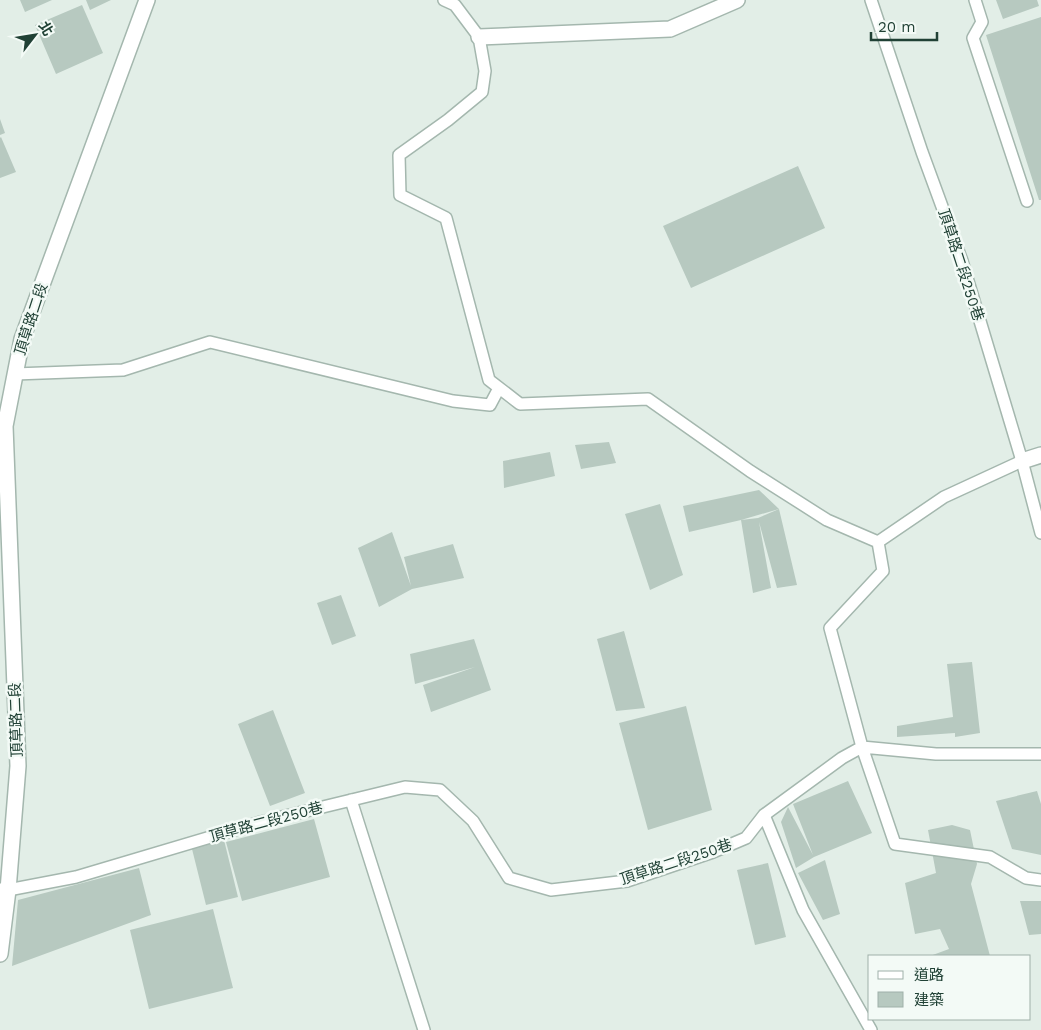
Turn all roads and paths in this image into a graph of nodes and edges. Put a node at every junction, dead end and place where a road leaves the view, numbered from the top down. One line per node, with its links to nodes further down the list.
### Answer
1 (147, 0): 8 (street, 頂草路二段)
2 (444, 0): 6 (lane)
3 (737, 0): 6 (street)
4 (872, 0): 12 (lane, 頂草路二段250巷)
5 (975, 0): 7 (lane)
6 (479, 37): 9 (lane)
7 (1027, 201)
8 (15, 374): 9 (lane); 10 (street, 頂草路二段)
9 (499, 388): 14 (lane)
10 (2, 426): 20 (street, 頂草路二段)
11 (1041, 454): 12 (street)
12 (1022, 461): 13 (lane, 頂草路二段250巷); 14 (lane)
13 (1041, 533)
14 (878, 542): 15 (lane)
15 (862, 747): 16 (lane); 18 (lane, 頂草路二段250巷); 19 (lane)
16 (1041, 754)
17 (351, 800): 18 (lane, 頂草路二段250巷); 20 (lane, 頂草路二段250巷); 22 (lane)
18 (764, 815): 23 (lane)
19 (1041, 880)
20 (4, 890): 21 (street, 頂草路二段)
21 (0, 954)
22 (424, 1030)
23 (871, 1030)

